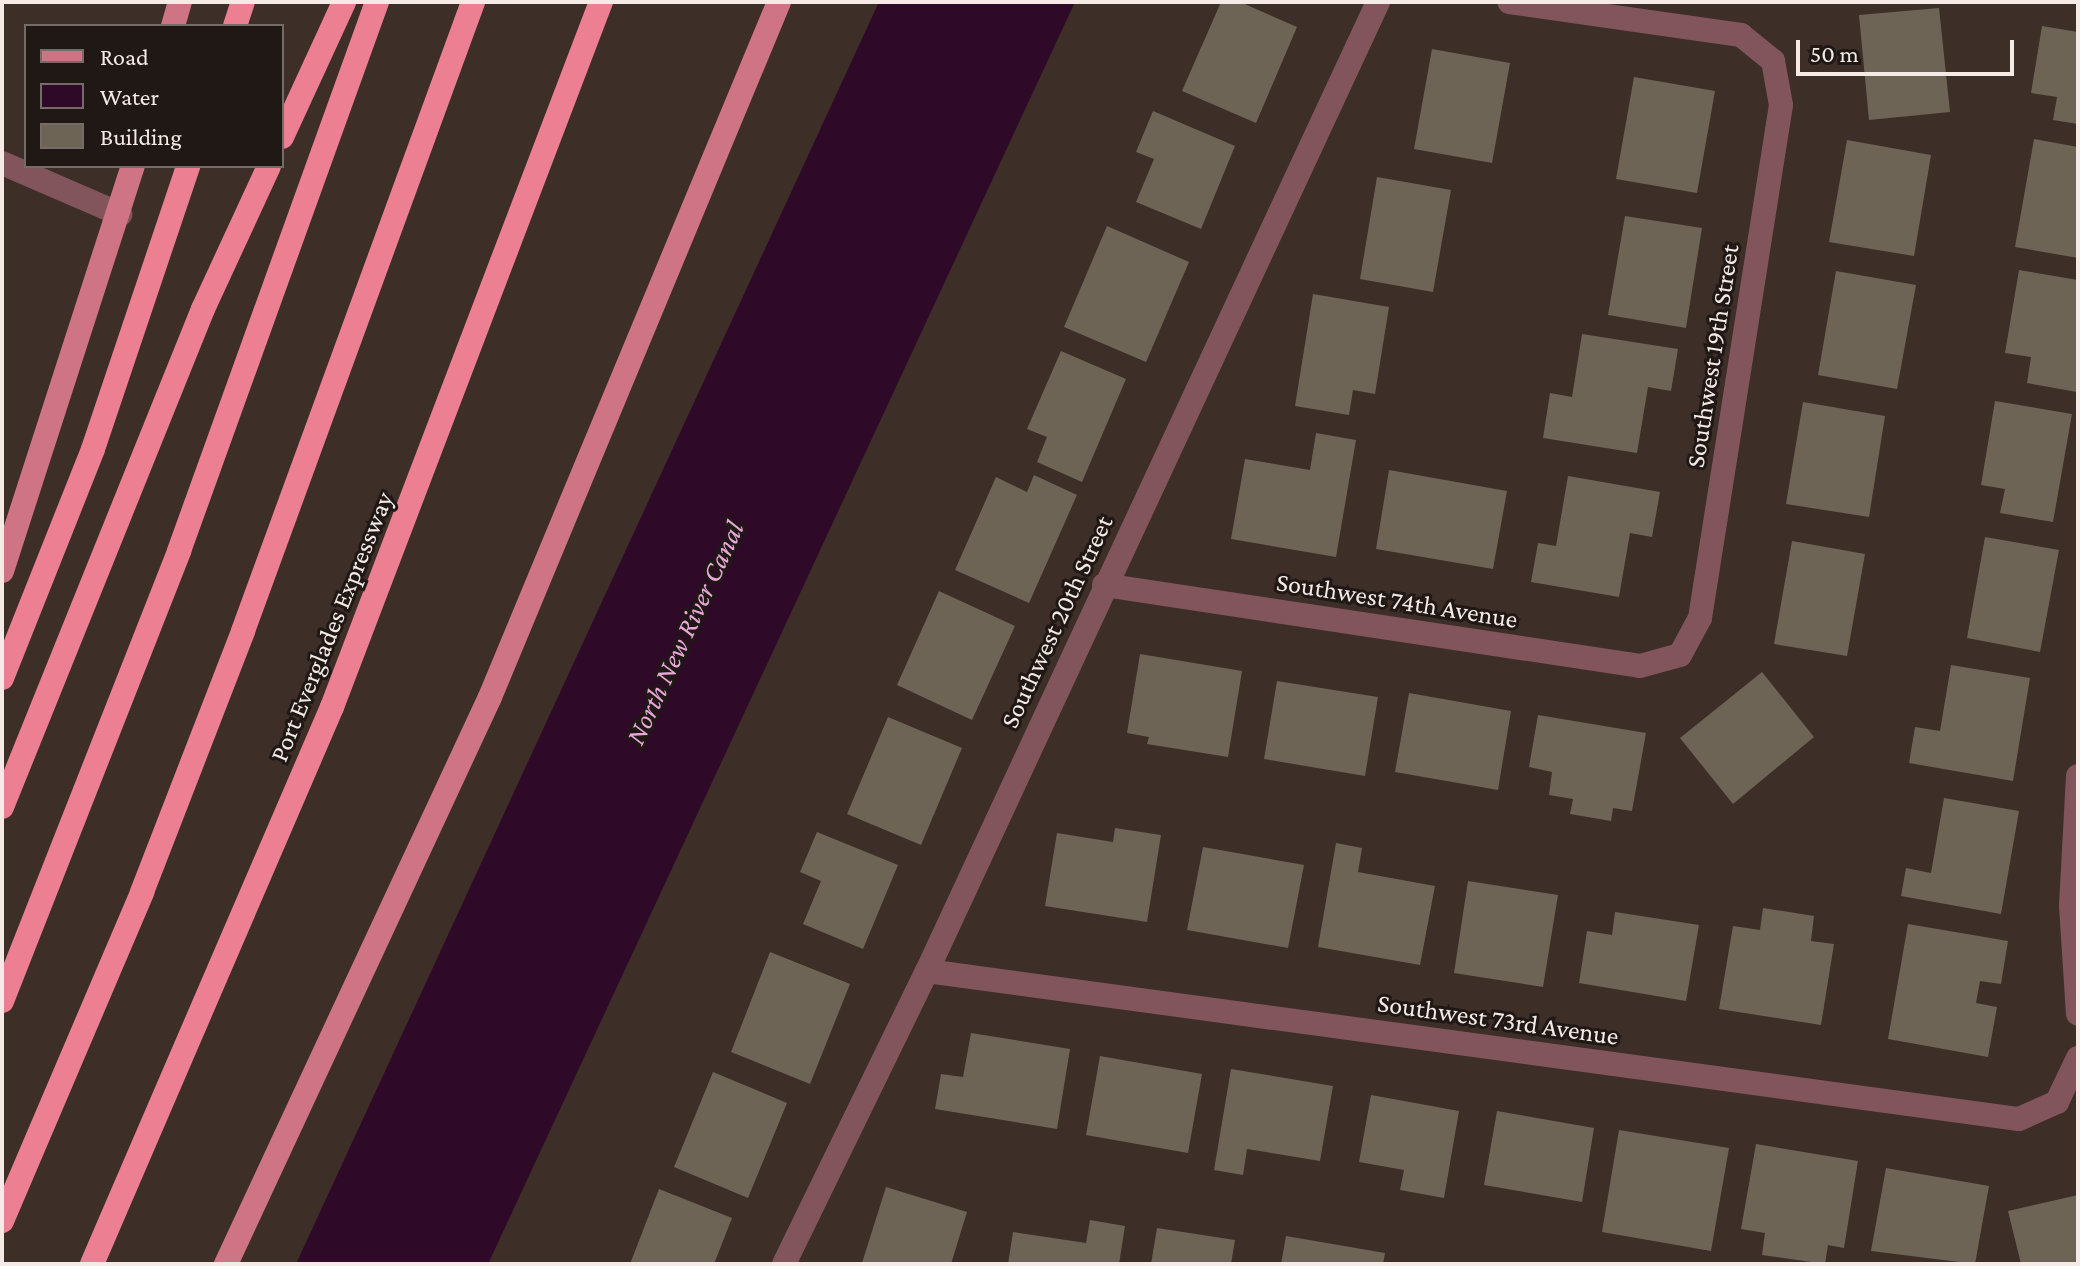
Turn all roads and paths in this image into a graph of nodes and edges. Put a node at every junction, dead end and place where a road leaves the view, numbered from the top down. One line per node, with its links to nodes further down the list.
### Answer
1 (180, 2): 10 (main road)
2 (243, 2): 11 (highway)
3 (344, 2): 12 (highway)
4 (377, 2): 25 (highway)
5 (473, 2): 28 (highway)
6 (601, 2): 29 (highway, Port Everglades Expressway)
7 (779, 2): 30 (main road)
8 (1378, 2): 19 (street, Southwest 20th Street)
9 (1509, 2): 20 (street, Southwest 19th Street)
10 (174, 24)
11 (236, 24)
12 (284, 133)
13 (2, 163): 17 (street)
14 (132, 168): 17 (main road)
15 (187, 168): 21 (highway)
16 (268, 168): 23 (highway)
17 (120, 214): 18 (main road)
18 (2, 571)
19 (1104, 585): 20 (street, Southwest 74th Avenue); 24 (street, Southwest 20th Street)
20 (1680, 655)
21 (2, 678)
22 (2078, 776): 26 (street)
23 (2, 807)
24 (927, 971): 27 (street, Southwest 73rd Avenue); 31 (street, Southwest 20th Street)
25 (2, 1001)
26 (2078, 1014)
27 (2078, 1058)
28 (2, 1221)
29 (92, 1264)
30 (226, 1264)
31 (784, 1264)

